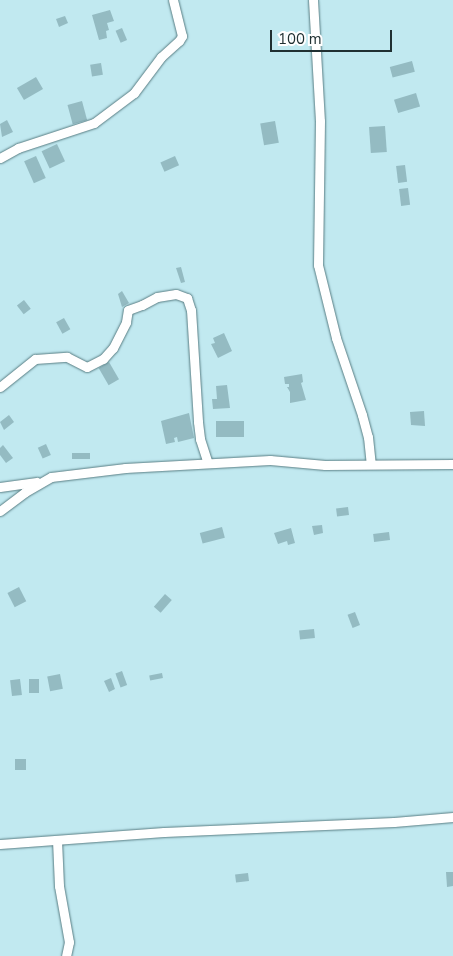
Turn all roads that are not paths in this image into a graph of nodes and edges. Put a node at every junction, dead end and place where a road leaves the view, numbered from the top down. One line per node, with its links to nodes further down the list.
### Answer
1 (172, 0): 3 (street)
2 (313, 0): 6 (street)
3 (0, 158)
4 (0, 387): 5 (street)
5 (208, 463): 6 (street); 8 (street)
6 (371, 464): 7 (street)
7 (453, 464)
8 (44, 480): 9 (street); 10 (street)
9 (0, 487)
10 (0, 511)
11 (453, 817): 12 (street)
12 (57, 840): 13 (street); 14 (street)
13 (0, 844)
14 (66, 956)

